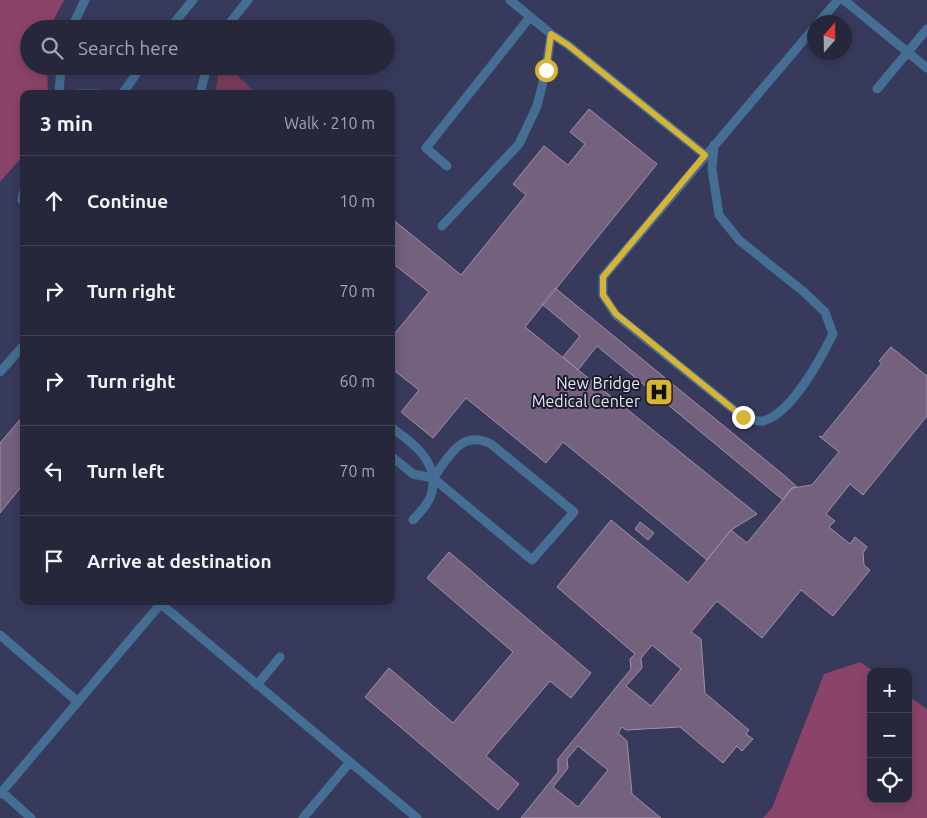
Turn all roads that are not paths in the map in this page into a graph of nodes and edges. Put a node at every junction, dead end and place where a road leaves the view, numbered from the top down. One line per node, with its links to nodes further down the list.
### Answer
1 (85, 0): 10 (lane)
2 (193, 0): 11 (lane)
3 (248, 0): 12 (lane)
4 (510, 0): 9 (lane)
5 (838, 0): 8 (lane)
6 (844, 0): 7 (lane)
7 (856, 4): 16 (lane)
8 (825, 15)
9 (530, 17): 14 (lane); 27 (lane)
10 (76, 20)
11 (176, 20)
12 (231, 20)
13 (927, 29): 16 (lane)
14 (551, 34): 26 (lane); 28 (lane)
15 (807, 36): 25 (lane)
16 (908, 52): 17 (lane); 21 (lane)
17 (927, 68)
18 (60, 75): 22 (lane)
19 (136, 75): 23 (lane)
20 (205, 75): 24 (lane)
21 (877, 89)
22 (59, 90)
23 (125, 90)
24 (201, 90)
25 (714, 145): 26 (lane); 26 (lane)
26 (705, 155)
27 (447, 166)
28 (442, 226)
29 (20, 350): 30 (lane)
30 (0, 372)
31 (395, 430): 33 (lane)
32 (395, 459): 33 (lane)
33 (432, 478): 33 (lane); 34 (lane)
34 (412, 520)
35 (160, 605): 40 (lane)
36 (164, 605): 39 (lane)
37 (0, 635): 40 (lane)
38 (280, 657): 39 (lane)
39 (257, 685): 41 (lane)
40 (78, 702): 42 (lane)
41 (350, 762): 44 (lane); 45 (lane)
42 (1, 793): 43 (lane)
43 (31, 818)
44 (303, 818)
45 (417, 818)

